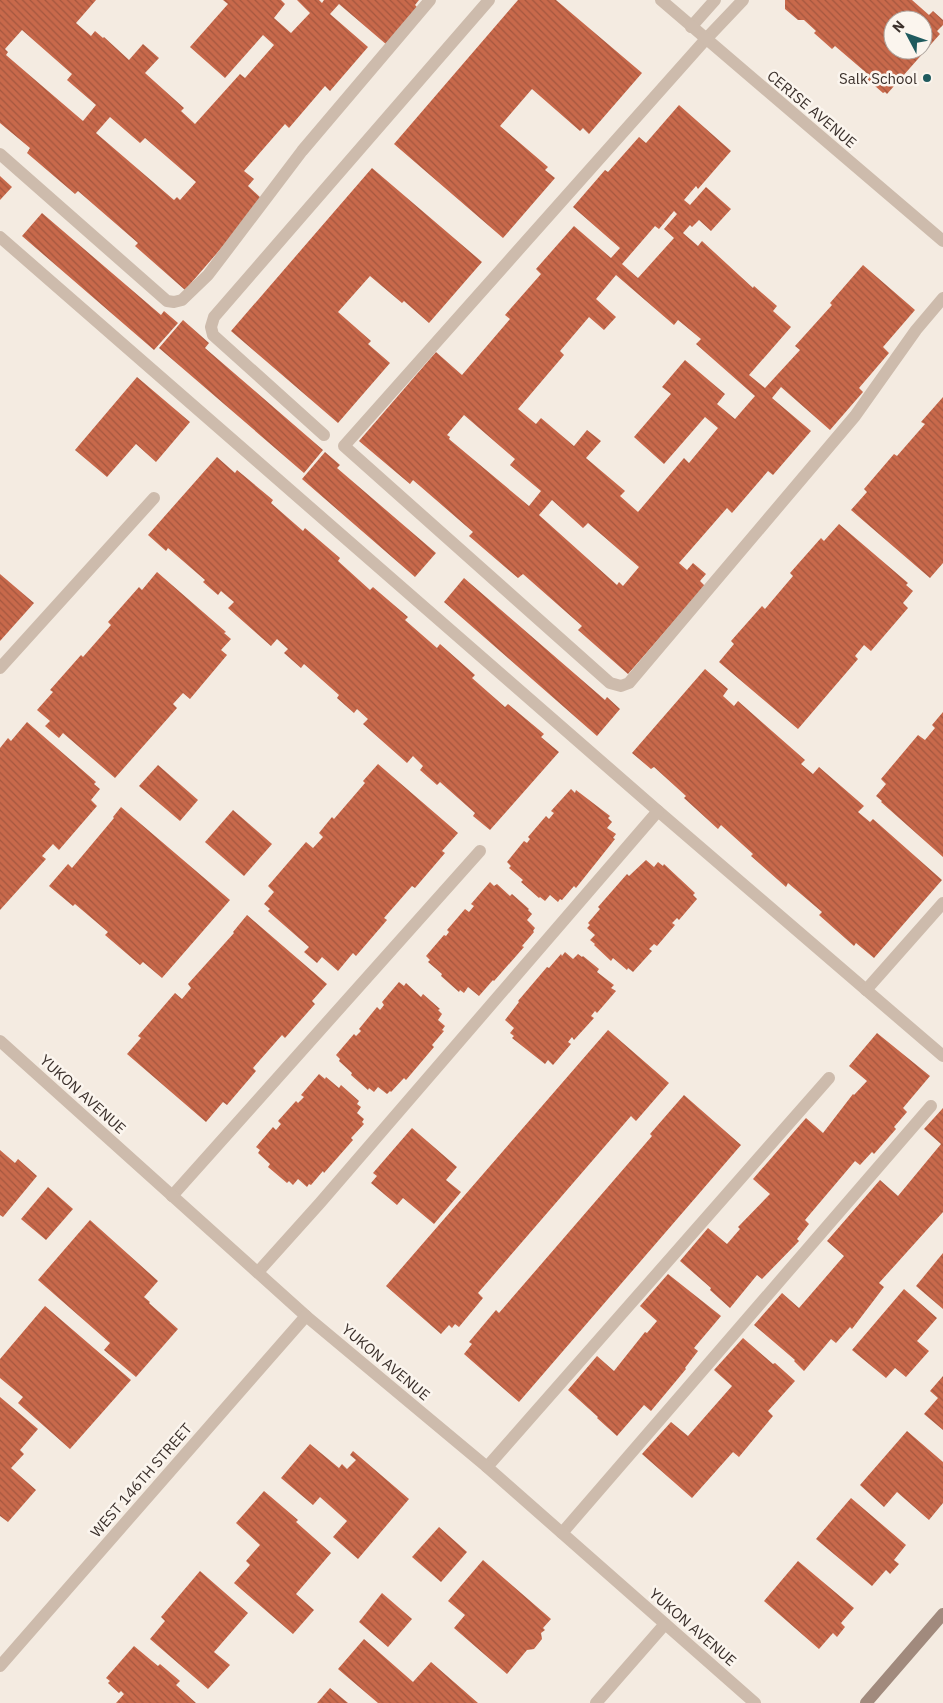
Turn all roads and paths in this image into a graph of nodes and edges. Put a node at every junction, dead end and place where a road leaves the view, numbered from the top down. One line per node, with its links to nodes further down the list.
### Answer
1 (430, 0): 8 (street)
2 (489, 0): 12 (street)
3 (661, 0): 6 (street, CERISE AVENUE)
4 (715, 0): 6 (street)
5 (743, 0): 7 (street)
6 (692, 27): 7 (street, CERISE AVENUE)
7 (706, 39): 10 (street, CERISE AVENUE); 11 (street)
8 (0, 154)
9 (0, 237): 15 (street)
10 (943, 242)
11 (943, 298)
12 (324, 435)
13 (154, 498): 14 (street)
14 (0, 668)
15 (658, 811): 18 (street); 24 (street)
16 (480, 851): 23 (street)
17 (943, 903): 18 (street)
18 (866, 990): 20 (street)
19 (0, 1041): 23 (street, YUKON AVENUE)
20 (943, 1056)
21 (829, 1078): 26 (street)
22 (931, 1106): 27 (street)
23 (172, 1196): 24 (street, YUKON AVENUE)
24 (258, 1272): 25 (street, YUKON AVENUE)
25 (306, 1316): 26 (street, YUKON AVENUE); 30 (street, WEST 146TH STREET)
26 (488, 1467): 27 (street, YUKON AVENUE)
27 (562, 1533): 29 (street, YUKON AVENUE)
28 (943, 1614): 33 (street)
29 (665, 1624): 31 (street); 32 (street, YUKON AVENUE)
30 (0, 1666)
31 (596, 1703)
32 (755, 1703)
33 (866, 1703)

